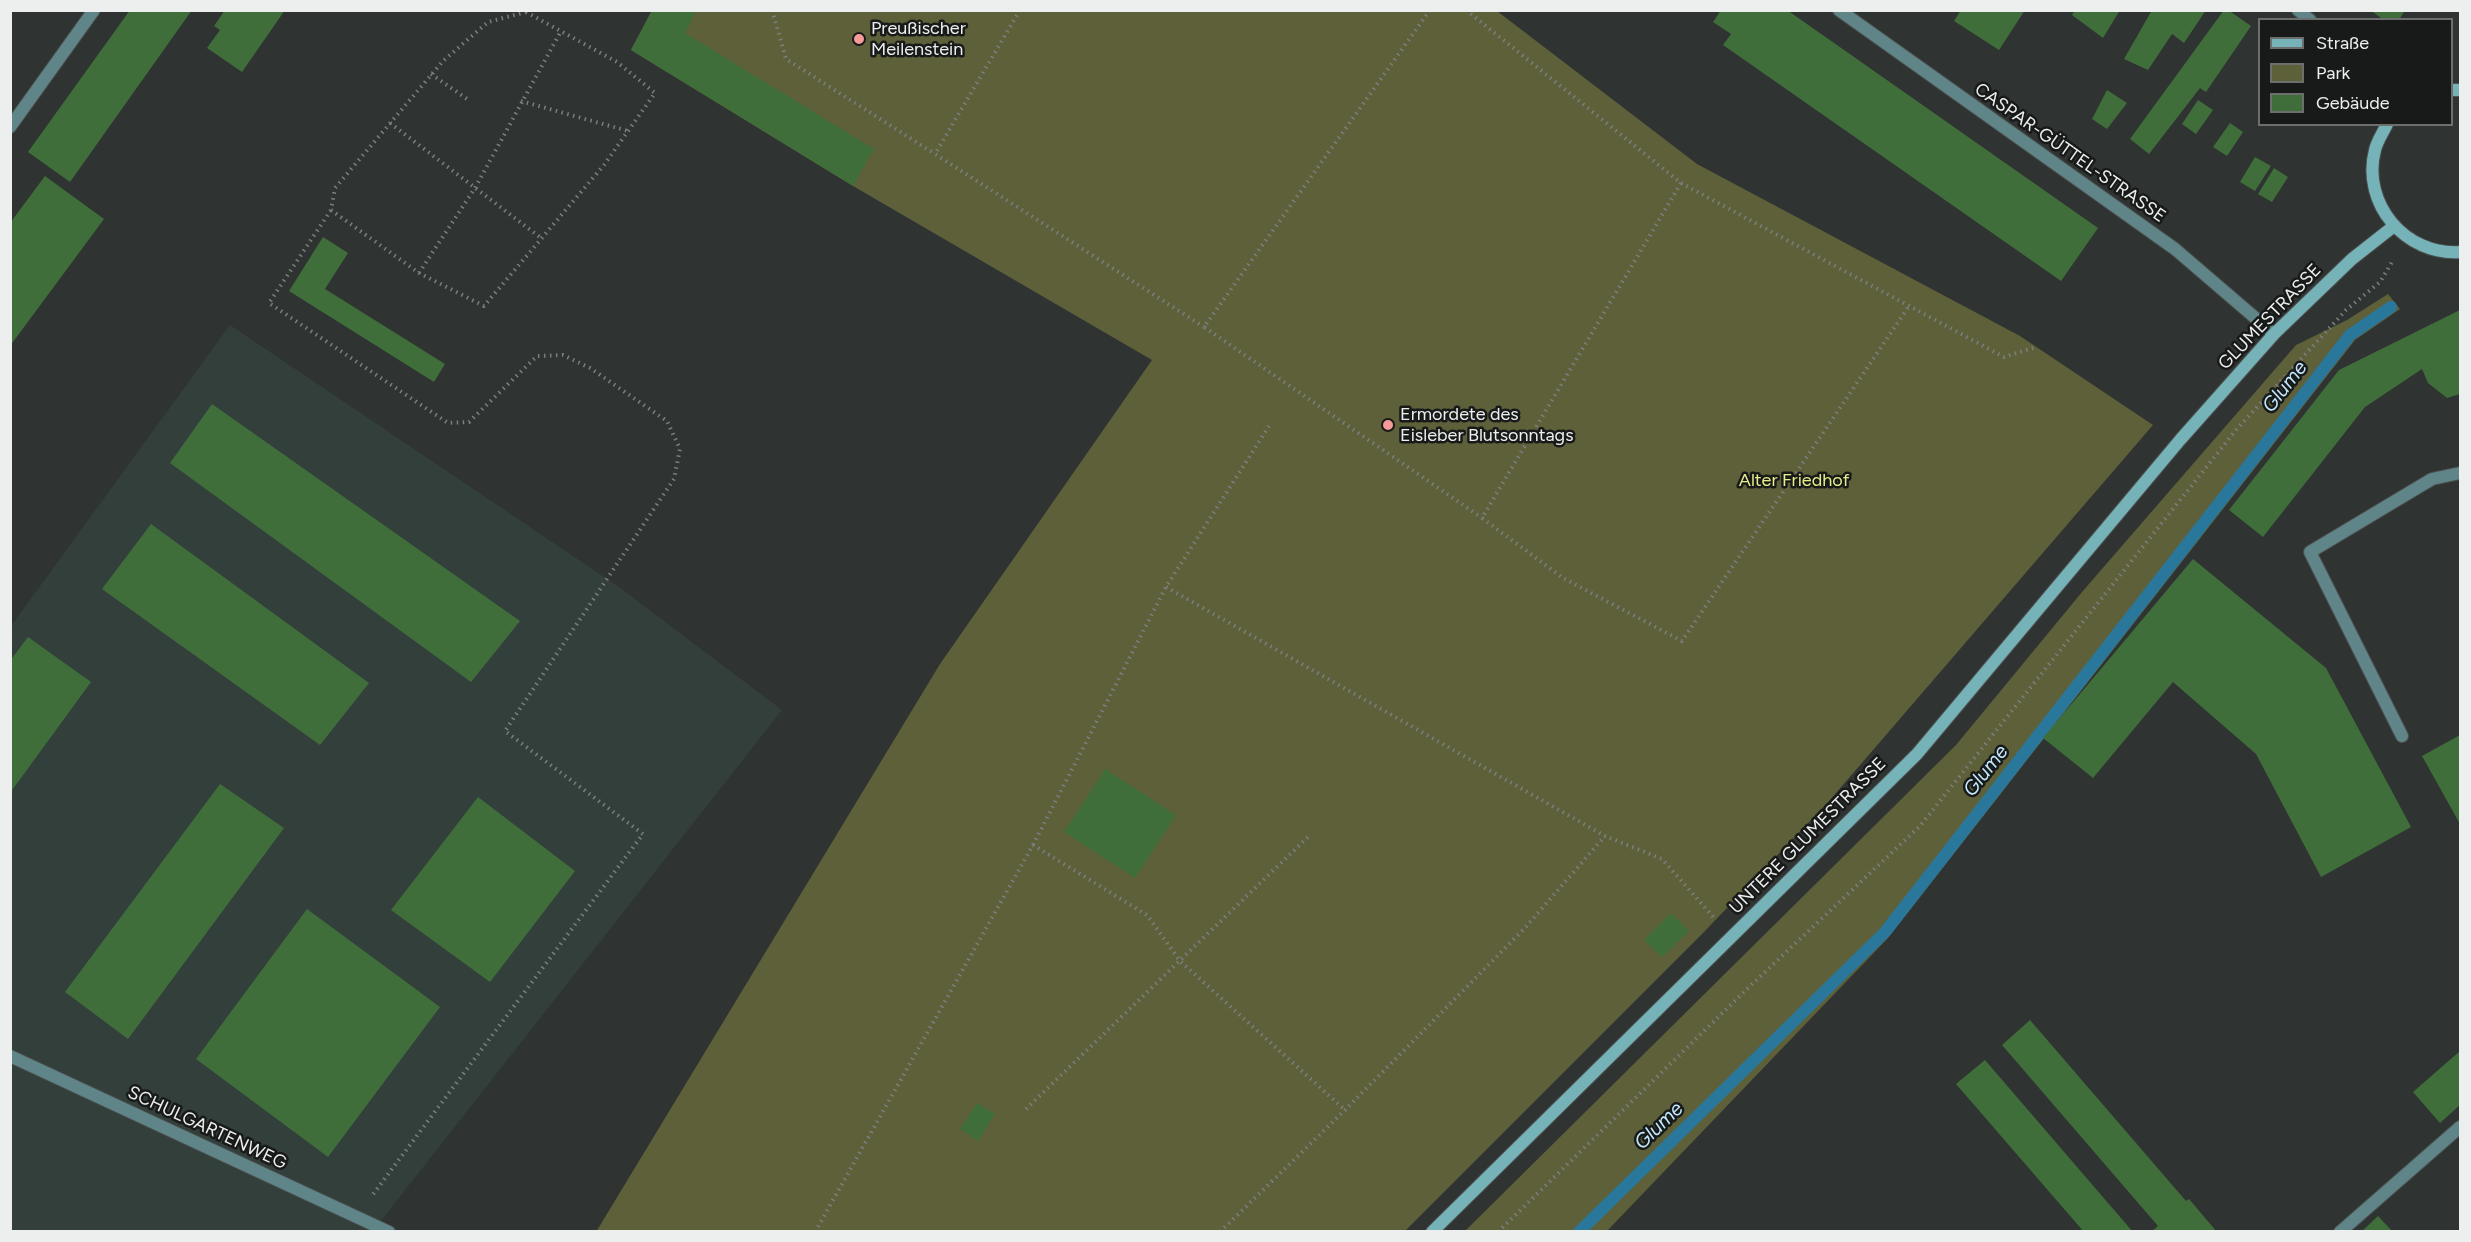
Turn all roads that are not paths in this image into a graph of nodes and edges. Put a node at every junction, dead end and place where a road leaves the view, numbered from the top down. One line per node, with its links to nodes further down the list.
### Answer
1 (94, 10): 4 (street)
2 (1839, 10): 7 (street, CASPAR-GÜTTEL-STRASSE)
3 (2386, 126): 5 (street)
4 (10, 127)
5 (2394, 226): 6 (street); 7 (street, GLUMESTRASSE)
6 (2460, 252)
7 (2274, 334): 8 (street, GLUMESTRASSE)
8 (2180, 440): 14 (street, UNTERE GLUMESTRASSE)
9 (2460, 473): 10 (street)
10 (2402, 736)
11 (10, 1056): 13 (street, SCHULGARTENWEG)
12 (2460, 1127): 15 (street)
13 (388, 1232)
14 (1432, 1232)
15 (2340, 1232)

